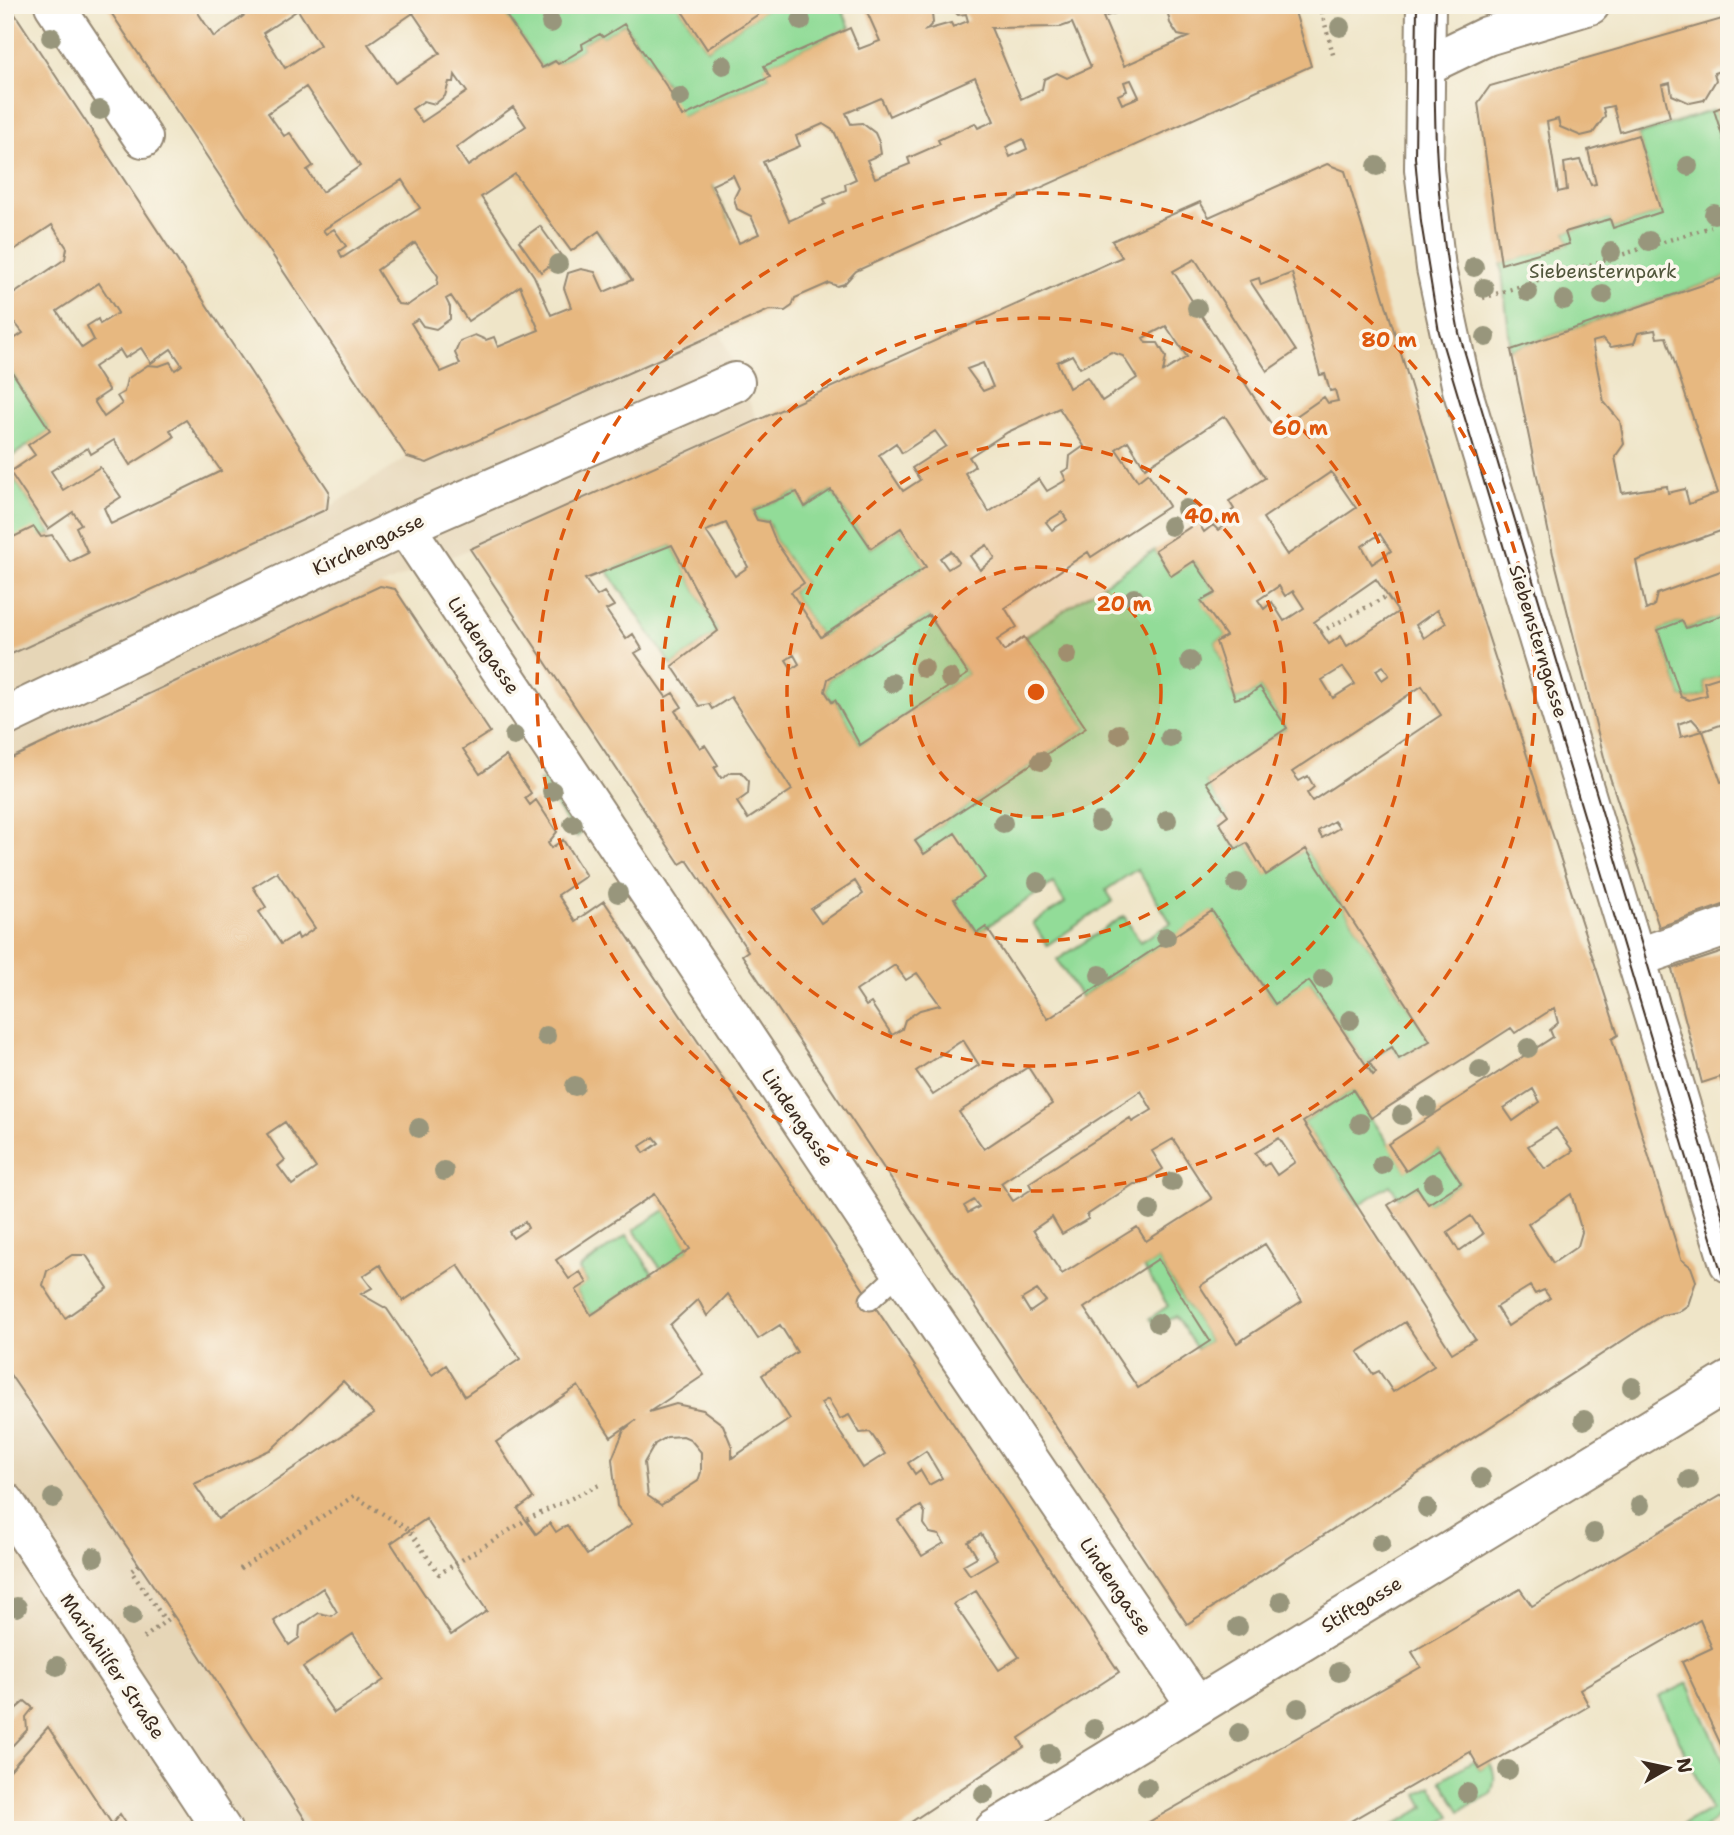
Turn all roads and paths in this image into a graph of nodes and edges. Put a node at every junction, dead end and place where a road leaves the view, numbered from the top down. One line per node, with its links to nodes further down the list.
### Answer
1 (54, 5): 7 (street)
2 (1320, 5): 5 (path)
3 (1426, 5): 6 (street, Siebensterngasse)
4 (1590, 5): 6 (street)
5 (1334, 58)
6 (1425, 66): 9 (street, Siebensterngasse)
7 (143, 138)
8 (1711, 227): 9 (path)
9 (1445, 309): 16 (street, Siebensterngasse)
10 (735, 382): 11 (street, Kirchengasse)
11 (405, 526): 14 (street, Kirchengasse); 18 (street, Lindengasse)
12 (1387, 596): 13 (path)
13 (1321, 632)
14 (5, 717)
15 (1729, 926): 16 (street)
16 (1636, 958): 17 (street, Siebensterngasse)
17 (1729, 1264)
18 (901, 1271): 19 (lane); 26 (street, Lindengasse)
19 (870, 1300)
20 (1729, 1381): 26 (street, Stiftgasse)
21 (599, 1485): 24 (path)
22 (5, 1502): 27 (street, Mariahilfer Straße)
23 (139, 1565): 25 (path)
24 (240, 1569)
25 (164, 1620)
26 (1196, 1705): 28 (street, Stiftgasse)
27 (222, 1830)
28 (994, 1830)

